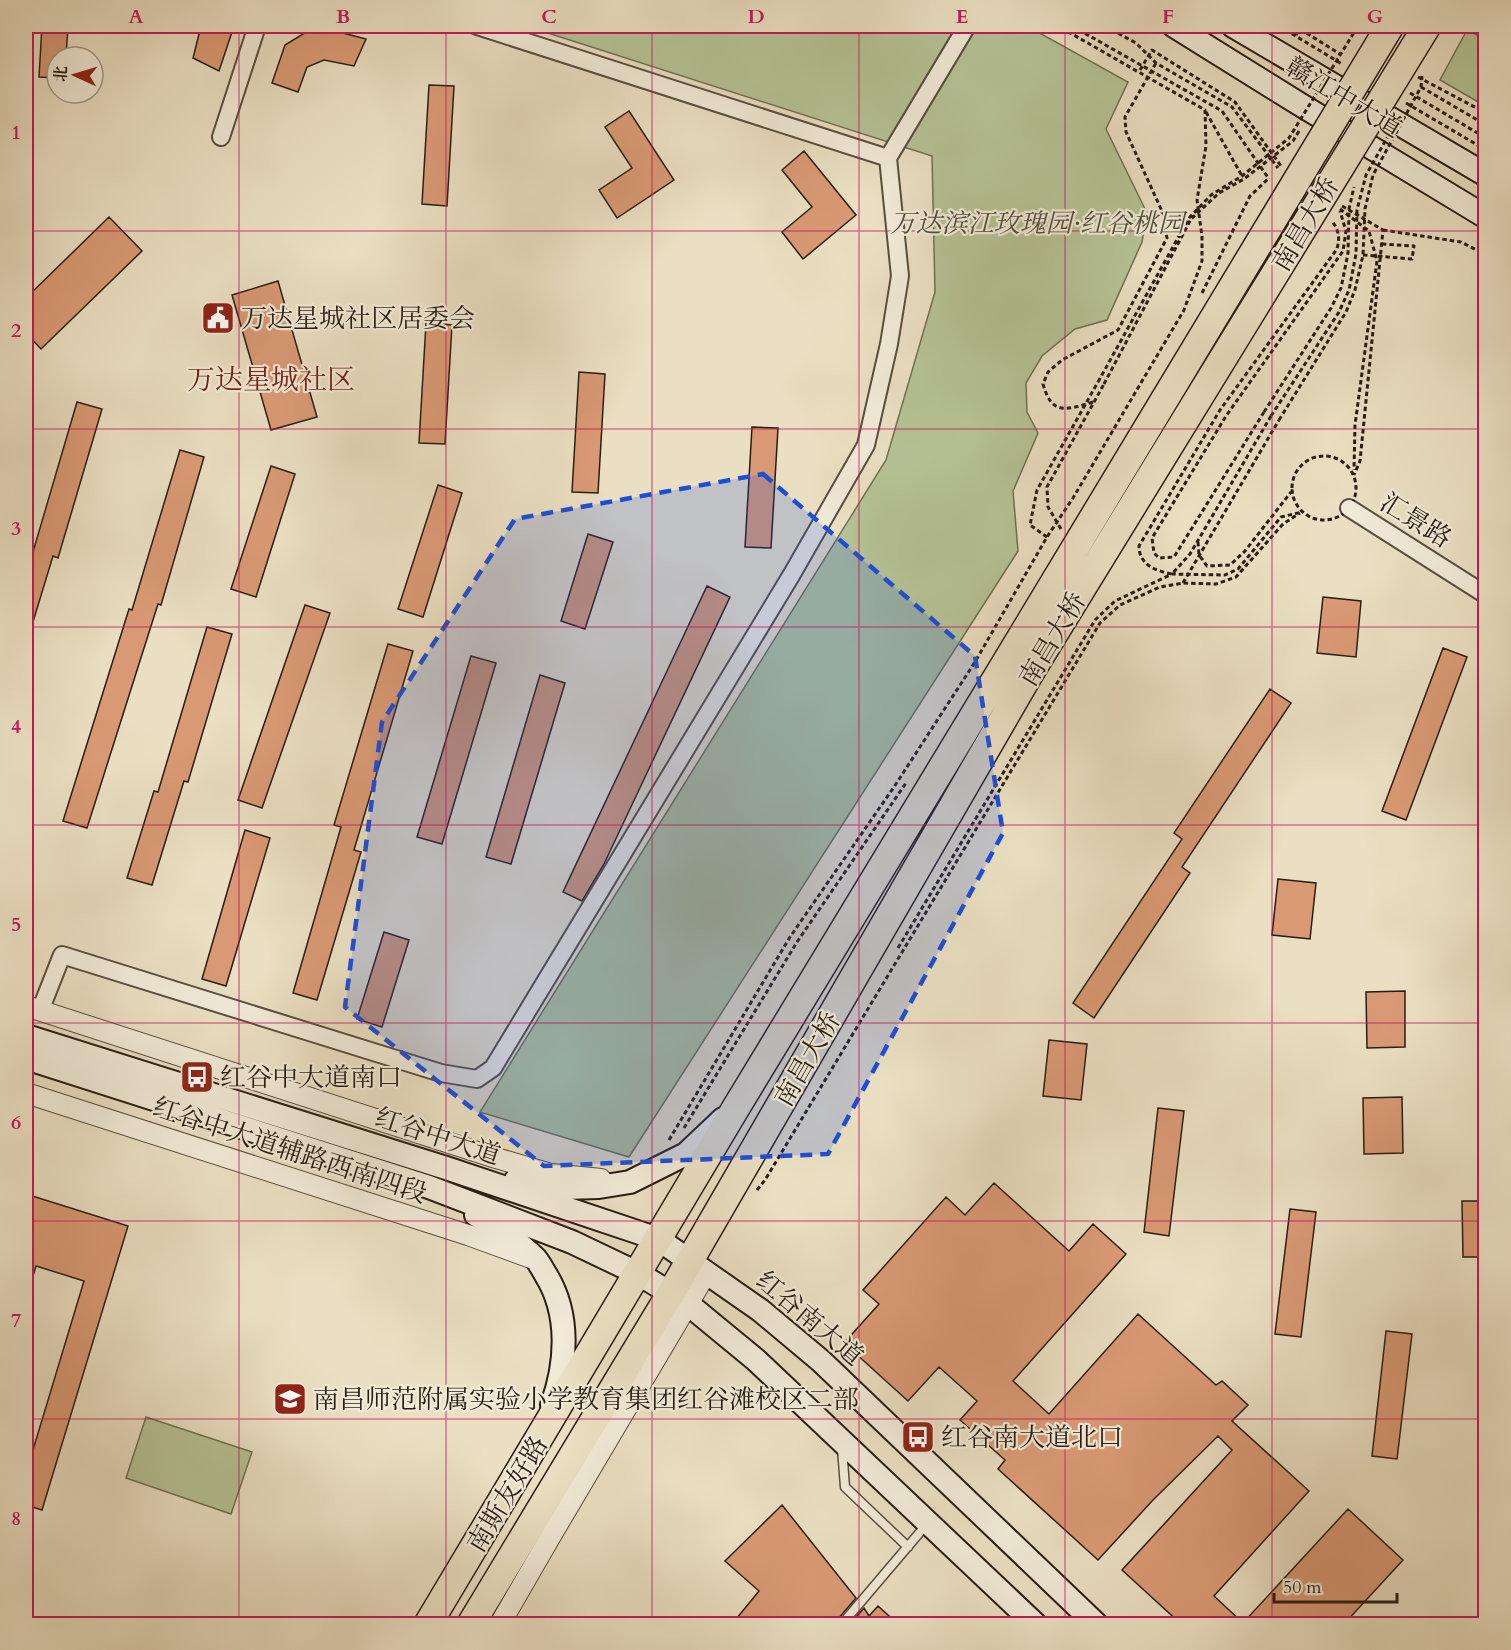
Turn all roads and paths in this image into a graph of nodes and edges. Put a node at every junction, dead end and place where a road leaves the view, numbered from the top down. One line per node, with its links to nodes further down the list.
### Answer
1 (257, 26): 30 (street)
2 (477, 26): 33 (street)
3 (967, 26): 33 (street)
4 (1058, 26): 20 (path)
5 (1072, 26): 17 (path)
6 (1105, 26): 15 (path)
7 (1174, 26): 39 (main road, 赣江中大道)
8 (1233, 26): 35 (main road, 赣江中大道)
9 (1358, 26): 13 (path, bridge)
10 (1390, 26): 60 (highway, 南昌大桥, bridge)
11 (1427, 26): 60 (highway, 南昌大桥, bridge)
12 (1296, 36): 13 (path)
13 (1340, 54): 36 (path, bridge)
14 (1347, 55): 16 (path)
15 (1156, 63): 17 (path); 34 (path)
16 (1341, 65)
17 (1152, 71): 20 (path); 38 (path)
18 (1414, 73): 23 (path)
19 (1422, 74): 21 (path, bridge)
20 (1148, 76): 27 (path); 46 (path)
21 (1421, 87): 24 (path, bridge); 29 (path)
22 (1404, 90): 23 (path)
23 (1411, 94): 24 (path, bridge); 25 (path)
24 (1416, 97): 26 (path, bridge); 31 (path)
25 (1406, 103): 26 (path, bridge); 54 (path, bridge)
26 (1411, 106): 32 (path); 43 (path, bridge)
27 (1205, 110): 36 (path); 51 (path)
28 (1305, 123): 45 (path, bridge)
29 (1485, 125)
30 (221, 137)
31 (1485, 138)
32 (1485, 150)
33 (888, 158): 63 (street)
34 (1281, 172)
35 (1485, 174)
36 (1242, 176): 46 (path, bridge)
37 (1356, 181): 47 (path, bridge)
38 (1275, 183)
39 (1485, 217)
40 (1331, 220): 56 (path)
41 (1383, 230): 44 (path)
42 (1382, 244): 43 (path, bridge)
43 (1363, 255): 55 (path, bridge)
44 (1485, 255)
45 (1093, 402): 46 (path); 51 (path)
46 (1086, 404): 53 (path)
47 (1354, 474): 48 (path); 49 (path)
48 (1291, 492): 50 (path); 55 (path)
49 (1349, 508): 50 (path); 59 (street, 汇景路)
50 (1302, 512): 57 (path); 58 (path)
51 (1057, 522): 52 (path); 53 (path)
52 (1063, 532)
53 (1047, 537): 72 (path)
54 (1198, 541): 55 (path); 56 (path)
55 (1199, 555): 57 (path)
56 (1172, 574): 57 (path); 62 (path)
57 (1188, 574): 58 (path)
58 (1183, 583): 77 (path)
59 (1485, 595)
60 (1019, 666): 67 (highway, 南昌大桥); 80 (highway, 南昌大桥)
61 (910, 777): 68 (path)
62 (894, 954)
63 (33, 1009): 74 (street)
64 (26, 1036): 71 (main road, 红谷中大道)
65 (26, 1058): 75 (main road, 红谷中大道)
66 (26, 1093): 79 (street, 红谷中大道辅路西南四段)
67 (737, 1106): 72 (main road); 78 (highway, 南昌大桥)
68 (684, 1128)
69 (677, 1137): 70 (path)
70 (671, 1146)
71 (446, 1168): 74 (main road); 78 (main road, 红谷中大道)
72 (651, 1173): 74 (main road)
73 (760, 1177): 76 (path)
74 (630, 1182)
75 (429, 1187): 79 (main road); 81 (main road, 红谷中大道)
76 (754, 1187)
77 (753, 1194)
78 (658, 1239): 80 (main road, 红谷中大道); 81 (highway, 南斯友好路)
79 (537, 1260): 83 (main road)
80 (698, 1266): 82 (highway, 南斯友好路); 92 (main road, 红谷南大道)
81 (639, 1274): 82 (main road, 红谷中大道); 83 (highway, 南斯友好路)
82 (680, 1299): 84 (main road); 88 (highway, 南斯友好路); 89 (street)
83 (539, 1442): 87 (highway, 南斯友好路)
84 (842, 1442): 85 (main road); 86 (lane)
85 (928, 1523): 86 (lane); 91 (main road)
86 (908, 1547): 90 (lane)
87 (428, 1624)
88 (471, 1624)
89 (500, 1624)
90 (842, 1624)
91 (1035, 1624)
92 (1096, 1624)

